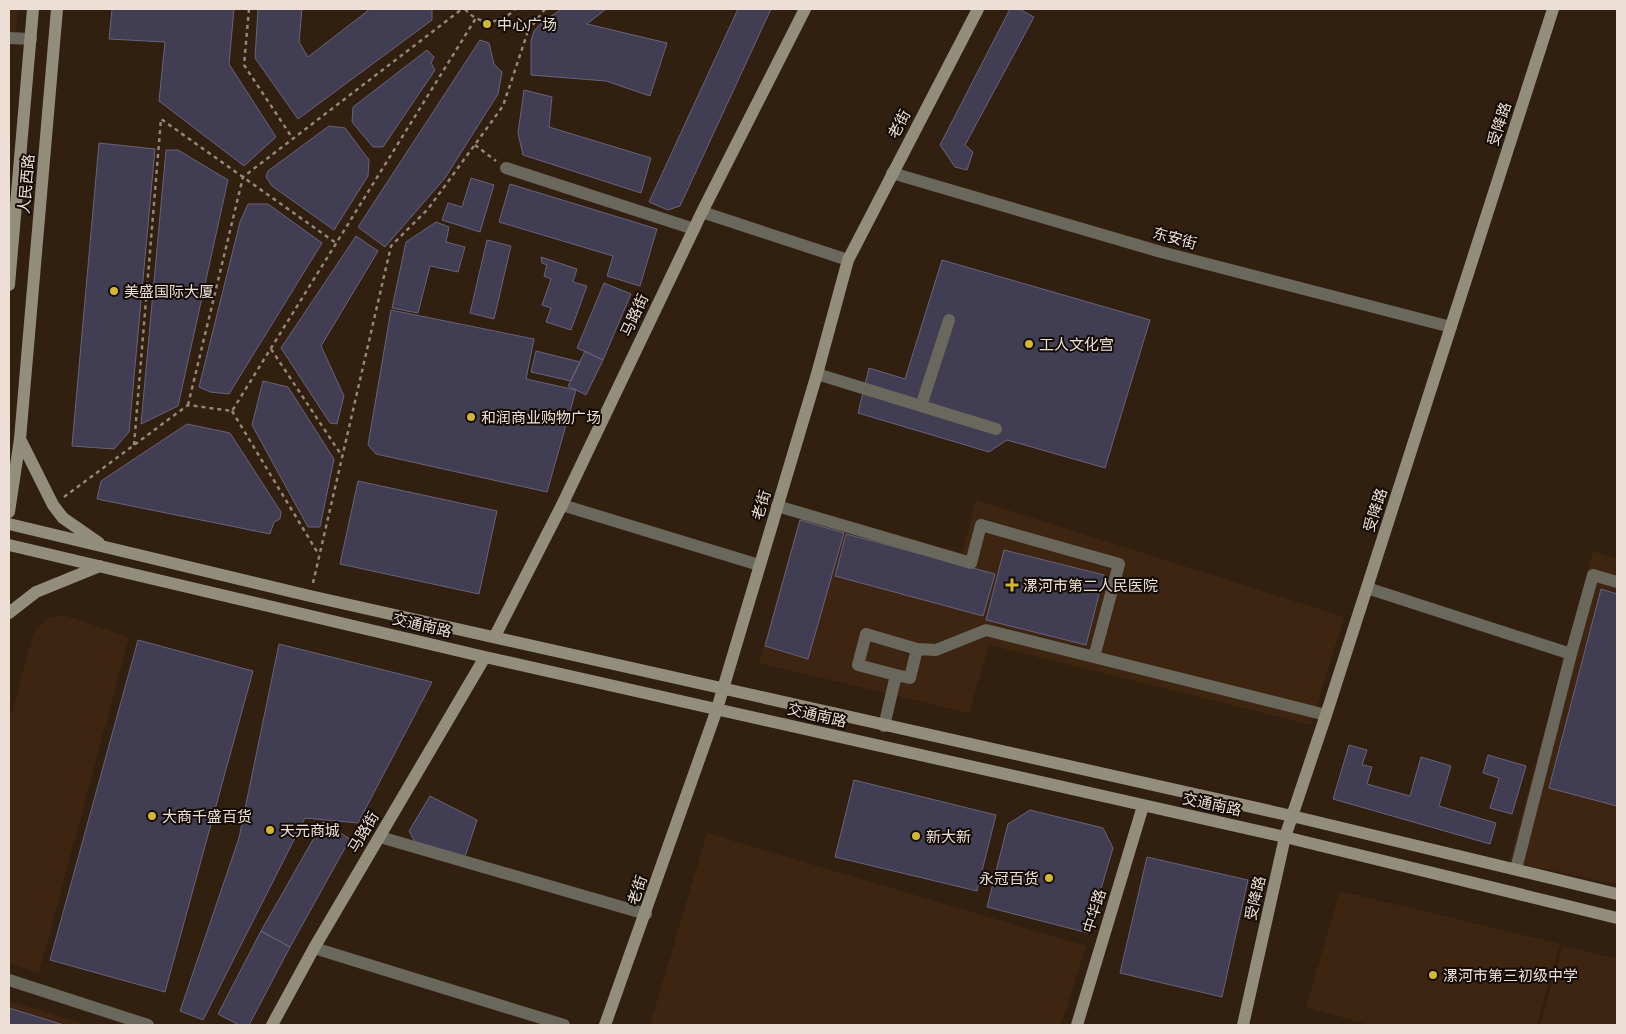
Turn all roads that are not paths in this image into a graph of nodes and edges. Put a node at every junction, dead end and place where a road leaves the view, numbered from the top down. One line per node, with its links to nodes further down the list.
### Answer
1 (33, 9): 7 (main road, 人民西路)
2 (57, 9): 19 (main road, 人民西路)
3 (805, 9): 10 (main road, 马路街)
4 (978, 9): 9 (main road, 老街)
5 (1553, 9): 15 (main road, 受降路)
6 (9, 38): 7 (street)
7 (31, 40): 13 (main road, 人民西路)
8 (506, 168): 11 (street)
9 (892, 173): 12 (main road, 老街); 15 (street, 东安街)
10 (702, 212): 11 (main road, 马路街); 12 (street)
11 (694, 229): 20 (main road, 马路街)
12 (848, 260): 16 (main road, 老街)
13 (9, 285)
14 (949, 320): 17 (street)
15 (1451, 327): 29 (main road, 受降路)
16 (817, 374): 17 (street); 21 (main road, 老街)
17 (921, 406): 18 (street)
18 (996, 429)
19 (20, 439): 22 (main road, 人民西路); 25 (main road)
20 (562, 505): 26 (street); 31 (main road, 马路街)
21 (778, 506): 26 (main road, 老街); 35 (street)
22 (9, 512)
23 (9, 524): 25 (main road, 交通南路)
24 (9, 545): 27 (main road, 交通南路)
25 (105, 547): 31 (main road, 交通南路)
26 (760, 565): 37 (main road, 老街)
27 (100, 566): 30 (main road); 34 (main road, 交通南路)
28 (1617, 582): 33 (street)
29 (1367, 588): 33 (street); 39 (main road, 受降路)
30 (9, 613)
31 (495, 636): 37 (main road, 交通南路)
32 (917, 649): 35 (street); 36 (street); 36 (street)
33 (1571, 654): 45 (street)
34 (485, 657): 38 (main road, 交通南路); 43 (main road, 马路街)
35 (1094, 657): 39 (street)
36 (896, 674): 40 (street)
37 (723, 688): 38 (main road, 老街); 40 (main road, 交通南路)
38 (717, 709): 41 (main road, 交通南路); 47 (main road, 老街)
39 (1326, 715): 42 (main road, 受降路)
40 (884, 726): 42 (main road, 交通南路)
41 (1142, 806): 44 (main road, 交通南路); 55 (main road, 中华路)
42 (1292, 816): 44 (main road, 受降路); 45 (main road, 交通南路)
43 (380, 836): 47 (street); 49 (main road, 马路街)
44 (1285, 837): 48 (main road, 交通南路); 56 (main road, 受降路)
45 (1516, 869): 46 (main road, 交通南路)
46 (1617, 894)
47 (646, 914): 54 (main road, 老街)
48 (1617, 918)
49 (314, 948): 52 (main road, 马路街); 53 (street)
50 (9, 980): 51 (street)
51 (148, 1025)
52 (272, 1025)
53 (564, 1025)
54 (605, 1025)
55 (1077, 1025)
56 (1243, 1025)

